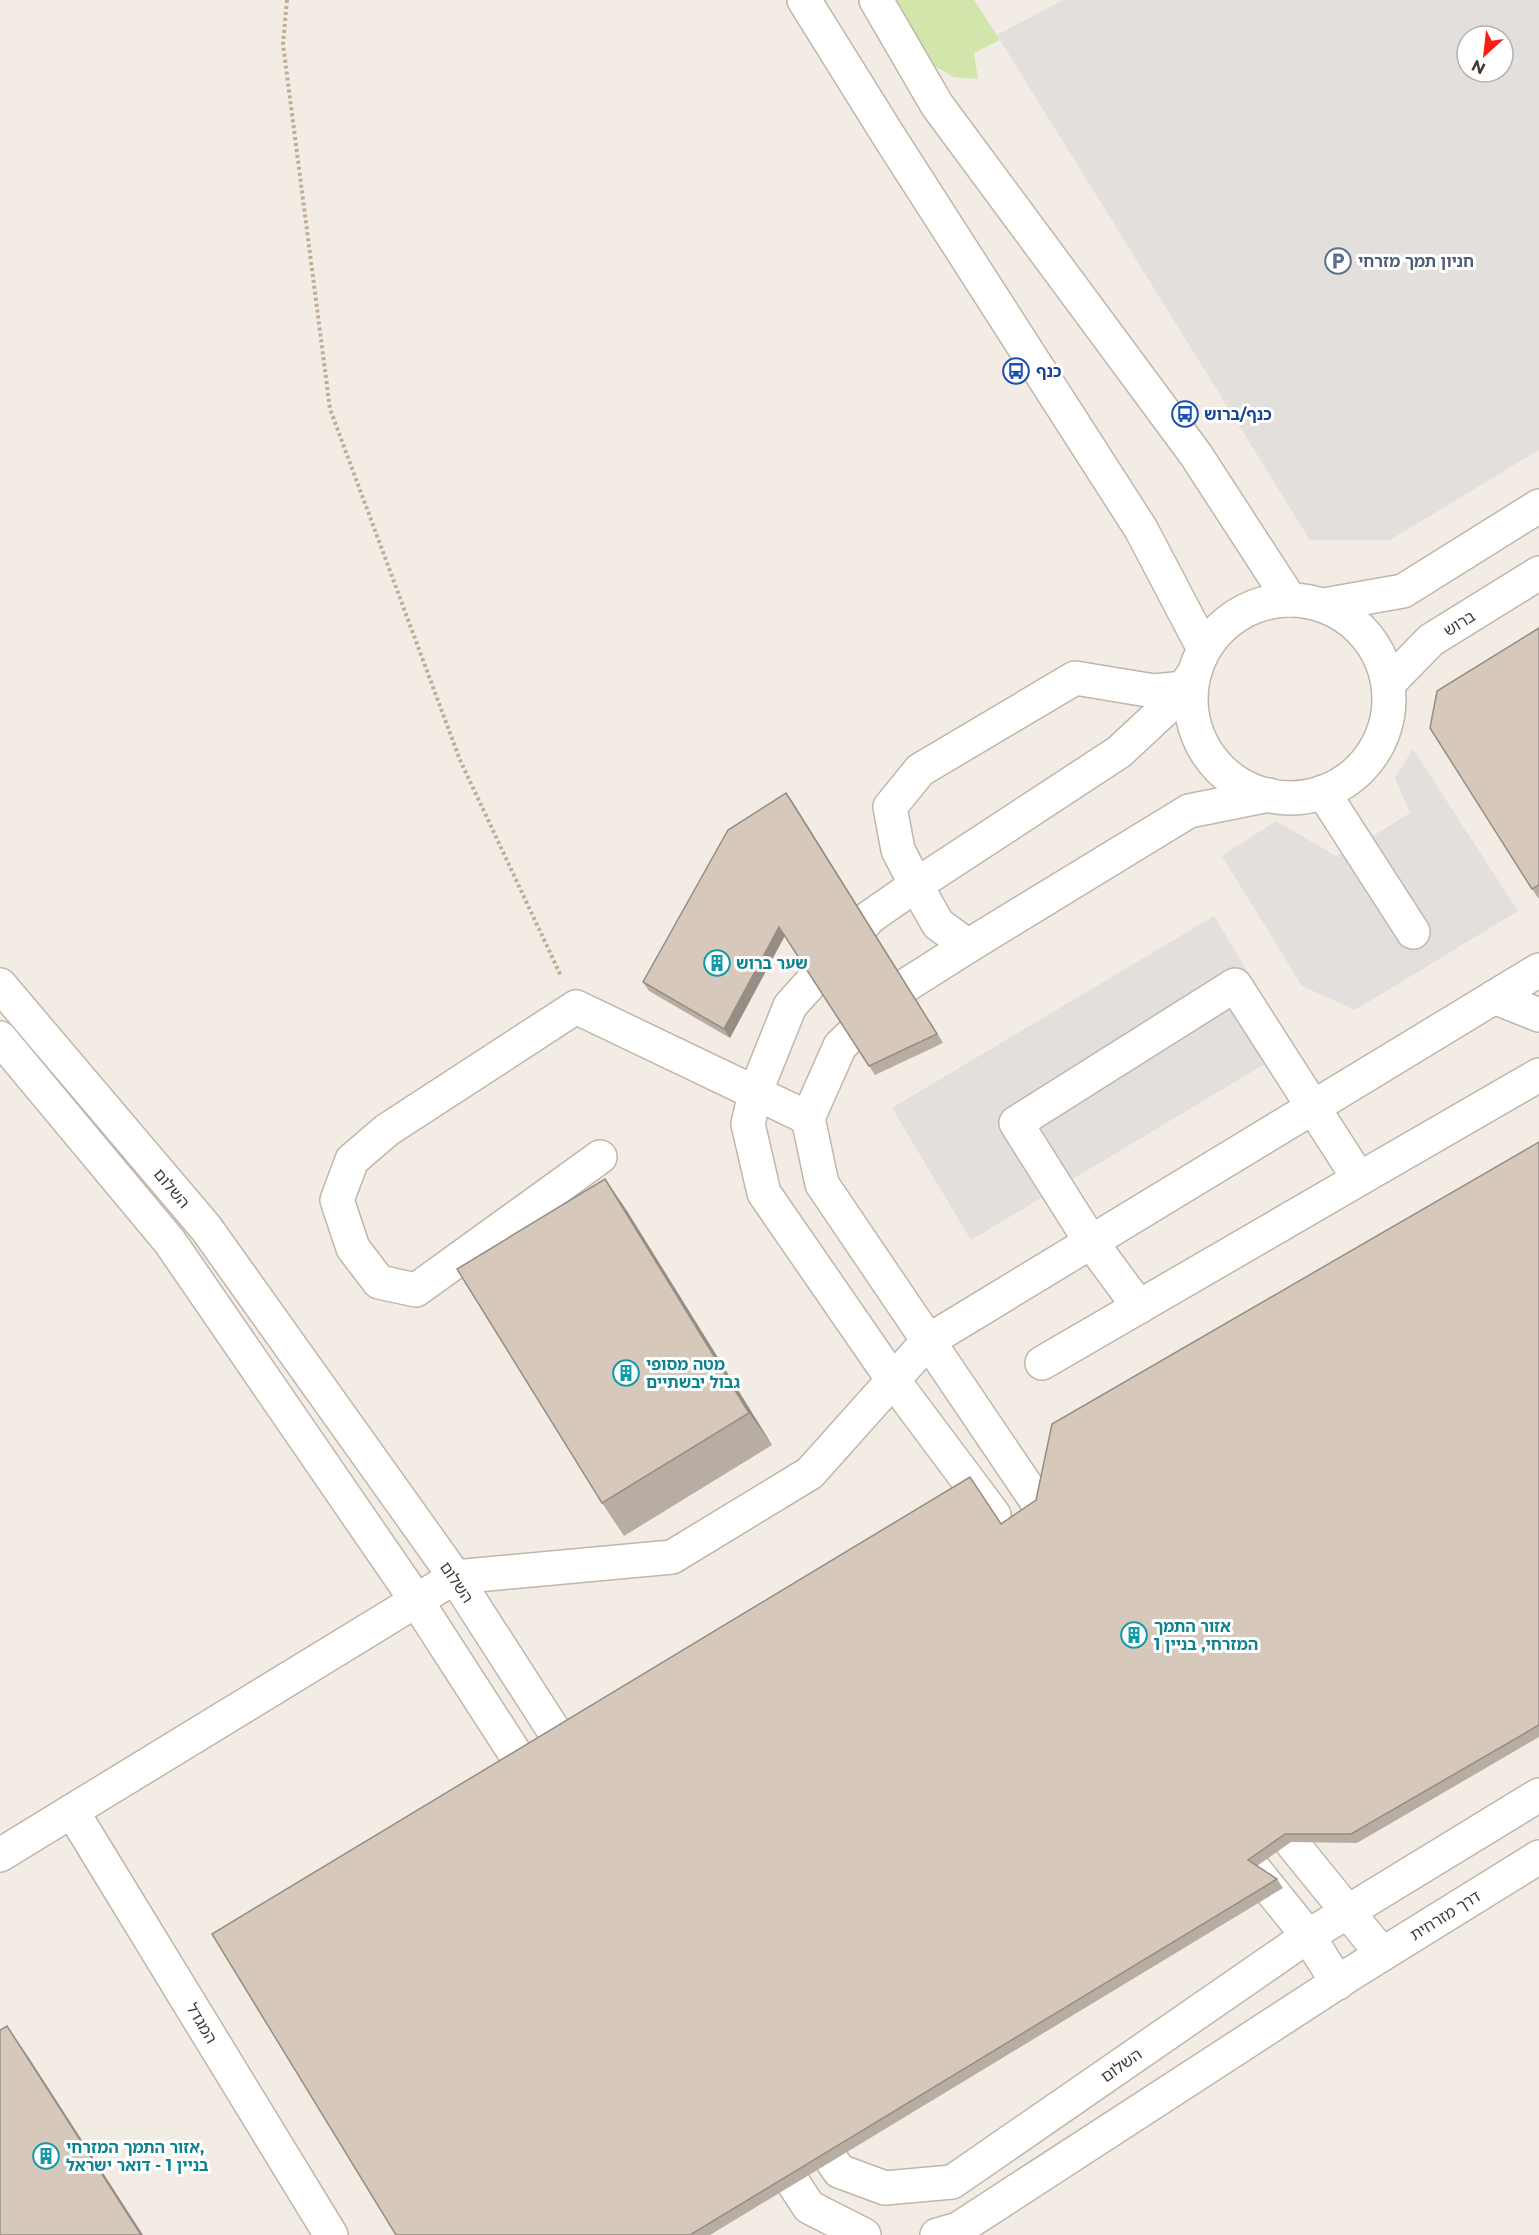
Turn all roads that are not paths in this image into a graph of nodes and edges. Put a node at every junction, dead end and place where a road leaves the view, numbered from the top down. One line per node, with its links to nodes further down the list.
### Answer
1 (804, 0): 7 (street)
2 (876, 0): 5 (street)
3 (1539, 506): 6 (street)
4 (1539, 573): 8 (street, ברוש)
5 (1290, 600): 6 (street); 7 (street)
6 (1324, 605): 8 (street)
7 (1194, 670): 10 (street); 11 (street); 11 (street)
8 (1388, 684): 9 (street)
9 (1323, 792): 10 (street); 12 (street)
10 (1269, 795): 13 (street)
11 (916, 885): 13 (street); 20 (street)
12 (1413, 932)
13 (968, 946): 22 (street)
14 (1539, 970): 16 (street)
15 (0, 985): 32 (street, השלום)
16 (1494, 997): 17 (street); 21 (street)
17 (1539, 1015)
18 (0, 1038): 33 (street)
19 (1539, 1075): 24 (street)
20 (755, 1093): 22 (street); 23 (street); 29 (street)
21 (1312, 1107): 24 (street); 25 (street); 25 (street)
22 (808, 1118): 27 (street)
23 (600, 1157)
24 (1359, 1179): 26 (street)
25 (1091, 1242): 26 (street); 27 (street)
26 (1139, 1307): 28 (street)
27 (928, 1341): 29 (street); 30 (street)
28 (1042, 1363)
29 (893, 1380): 31 (street); 32 (street)
30 (1042, 1509)
31 (1007, 1532)
32 (455, 1577): 33 (street); 34 (street, השלום)
33 (416, 1600): 36 (street); 37 (street)
34 (594, 1792)
35 (1539, 1795): 42 (street, השלום)
36 (551, 1809)
37 (72, 1810): 39 (street); 50 (street, המגדל)
38 (1291, 1842): 42 (street)
39 (0, 1855)
40 (1539, 1857): 44 (street, דרך מזרחית)
41 (1254, 1869): 43 (street)
42 (1348, 1913): 43 (street, השלום); 44 (street)
43 (1308, 1936): 45 (street); 48 (street, השלום)
44 (1382, 1954): 45 (street, דרך מזרחית)
45 (1345, 1978): 49 (street)
46 (794, 2102): 48 (street, השלום)
47 (751, 2118): 51 (street)
48 (885, 2188): 51 (street)
49 (947, 2232)
50 (331, 2235)
51 (865, 2235)

